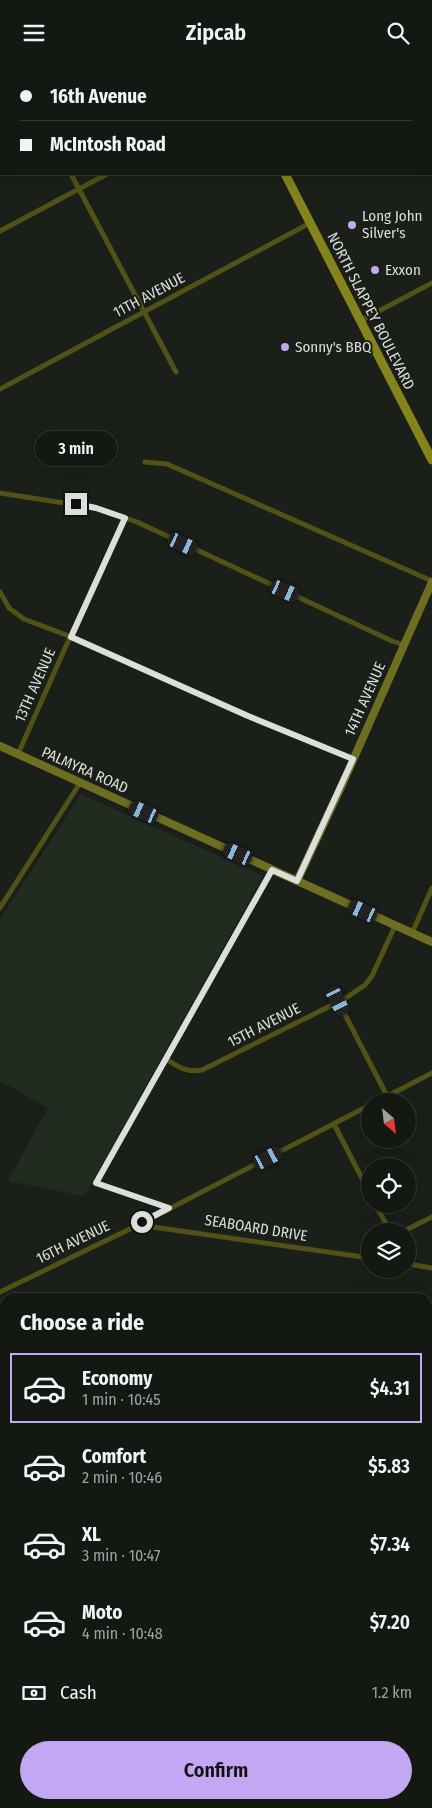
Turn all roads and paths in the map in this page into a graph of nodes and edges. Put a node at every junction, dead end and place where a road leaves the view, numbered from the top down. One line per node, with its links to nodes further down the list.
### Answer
1 (72, 175): 4 (street)
2 (105, 175): 4 (street)
3 (286, 175): 5 (main road, NORTH SLAPPEY BOULEVARD)
4 (79, 189): 6 (street); 8 (street)
5 (310, 223): 8 (street, 11TH AVENUE); 9 (main road, NORTH SLAPPEY BOULEVARD)
6 (0, 231)
7 (432, 283): 9 (street)
8 (145, 311): 10 (street); 11 (street, 11TH AVENUE)
9 (360, 321): 12 (main road, NORTH SLAPPEY BOULEVARD)
10 (176, 372)
11 (0, 389)
12 (432, 460)
13 (145, 462): 16 (street)
14 (0, 493): 15 (street)
15 (125, 518): 18 (street, 13TH AVENUE); 19 (street)
16 (432, 582): 19 (main road, 14TH AVENUE)
17 (0, 592): 18 (street)
18 (71, 637): 21 (street, 13TH AVENUE); 22 (street)
19 (404, 645): 22 (main road, 14TH AVENUE)
20 (0, 746): 21 (main road, PALMYRA ROAD)
21 (18, 754): 23 (main road, PALMYRA ROAD)
22 (353, 759): 25 (main road, 14TH AVENUE)
23 (80, 783): 24 (main road, PALMYRA ROAD); 27 (street)
24 (272, 870): 25 (main road, PALMYRA ROAD); 32 (street)
25 (297, 881): 28 (main road, PALMYRA ROAD)
26 (432, 888): 29 (street)
27 (0, 908)
28 (395, 925): 29 (main road, PALMYRA ROAD); 31 (street, 15TH AVENUE)
29 (412, 933): 30 (main road, PALMYRA ROAD)
30 (432, 942)
31 (338, 1001): 32 (street, 15TH AVENUE); 34 (street)
32 (166, 1059): 39 (street)
33 (432, 1073): 35 (street)
34 (385, 1093)
35 (394, 1093)
36 (361, 1110): 37 (street, 16TH AVENUE)
37 (334, 1124): 38 (street); 39 (street, 16TH AVENUE)
38 (361, 1176)
39 (169, 1208): 41 (street, 16TH AVENUE)
40 (432, 1217): 42 (street)
41 (138, 1225): 43 (street, SEABOARD DRIVE); 46 (street, 16TH AVENUE)
42 (416, 1225)
43 (361, 1257)
44 (416, 1265): 45 (street)
45 (432, 1268)
46 (0, 1292)

